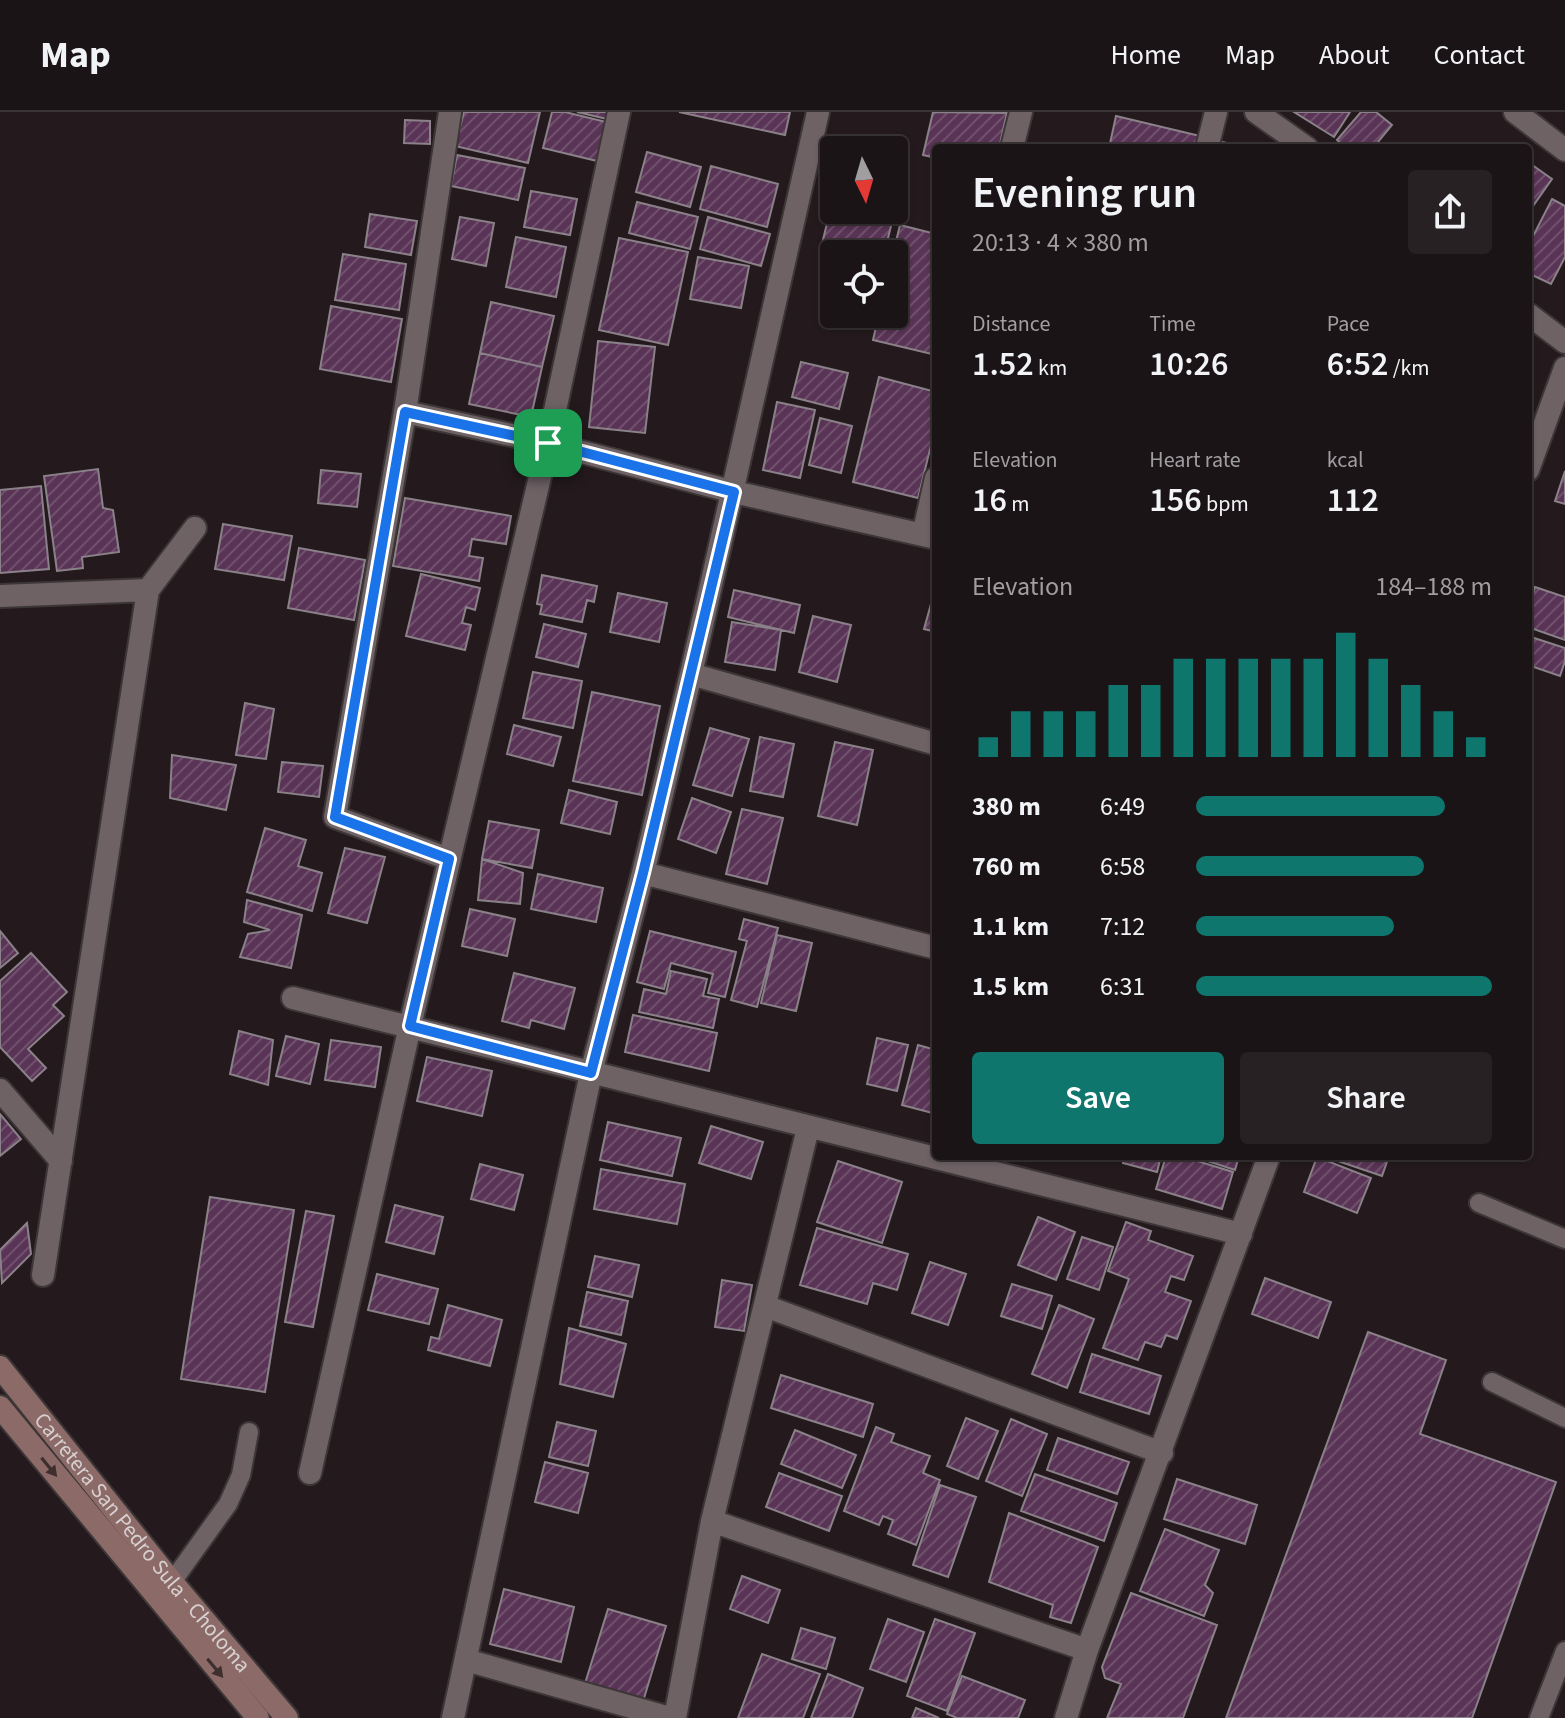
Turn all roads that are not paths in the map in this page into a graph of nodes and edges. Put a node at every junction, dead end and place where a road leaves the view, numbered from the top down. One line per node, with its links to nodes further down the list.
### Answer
1 (450, 112): 15 (street)
2 (619, 112): 16 (street)
3 (818, 112): 18 (street)
4 (1021, 112): 8 (street)
5 (1216, 112): 9 (street)
6 (1256, 112): 10 (street)
7 (1515, 112): 11 (street)
8 (1013, 144)
9 (1208, 144)
10 (1301, 144)
11 (1565, 150)
12 (1532, 317): 13 (street)
13 (1565, 342)
14 (1565, 368): 17 (street)
15 (405, 412): 16 (street); 26 (street)
16 (548, 443): 18 (street); 26 (street)
17 (1532, 459)
18 (734, 492): 21 (street); 24 (street)
19 (932, 512): 21 (street)
20 (195, 528): 22 (street)
21 (929, 537)
22 (148, 590): 23 (street); 37 (street)
23 (0, 596)
24 (691, 674): 25 (street); 27 (street)
25 (932, 743)
26 (449, 859): 30 (street)
27 (643, 873): 28 (street); 31 (street)
28 (932, 947)
29 (293, 998): 30 (street)
30 (410, 1026): 31 (street); 49 (street)
31 (591, 1073): 33 (street); 54 (street)
32 (0, 1090): 37 (street)
33 (808, 1128): 34 (street); 42 (street)
34 (932, 1158)
35 (939, 1160): 39 (street)
36 (1268, 1160): 39 (street)
37 (61, 1161): 41 (street)
38 (1479, 1203): 40 (lane)
39 (1241, 1234): 48 (street)
40 (1565, 1239)
41 (43, 1275)
42 (765, 1306): 48 (street); 50 (street)
43 (0, 1367): 51 (main road, Carretera San Pedro Sula - Choloma)
44 (1492, 1382): 46 (lane)
45 (0, 1407): 55 (main road, Carretera San Pedro Sula - Choloma, one-way to 55)
46 (1565, 1418)
47 (249, 1432): 51 (lane)
48 (1162, 1453): 52 (street)
49 (310, 1473)
50 (712, 1521): 52 (street); 58 (street)
51 (172, 1582): 56 (main road, Carretera San Pedro Sula - Choloma)
52 (1087, 1650): 59 (street)
53 (1565, 1651): 60 (lane)
54 (466, 1660): 57 (street); 58 (street)
55 (258, 1718)
56 (287, 1718)
57 (453, 1718)
58 (673, 1718)
59 (1066, 1718)
60 (1539, 1718)

